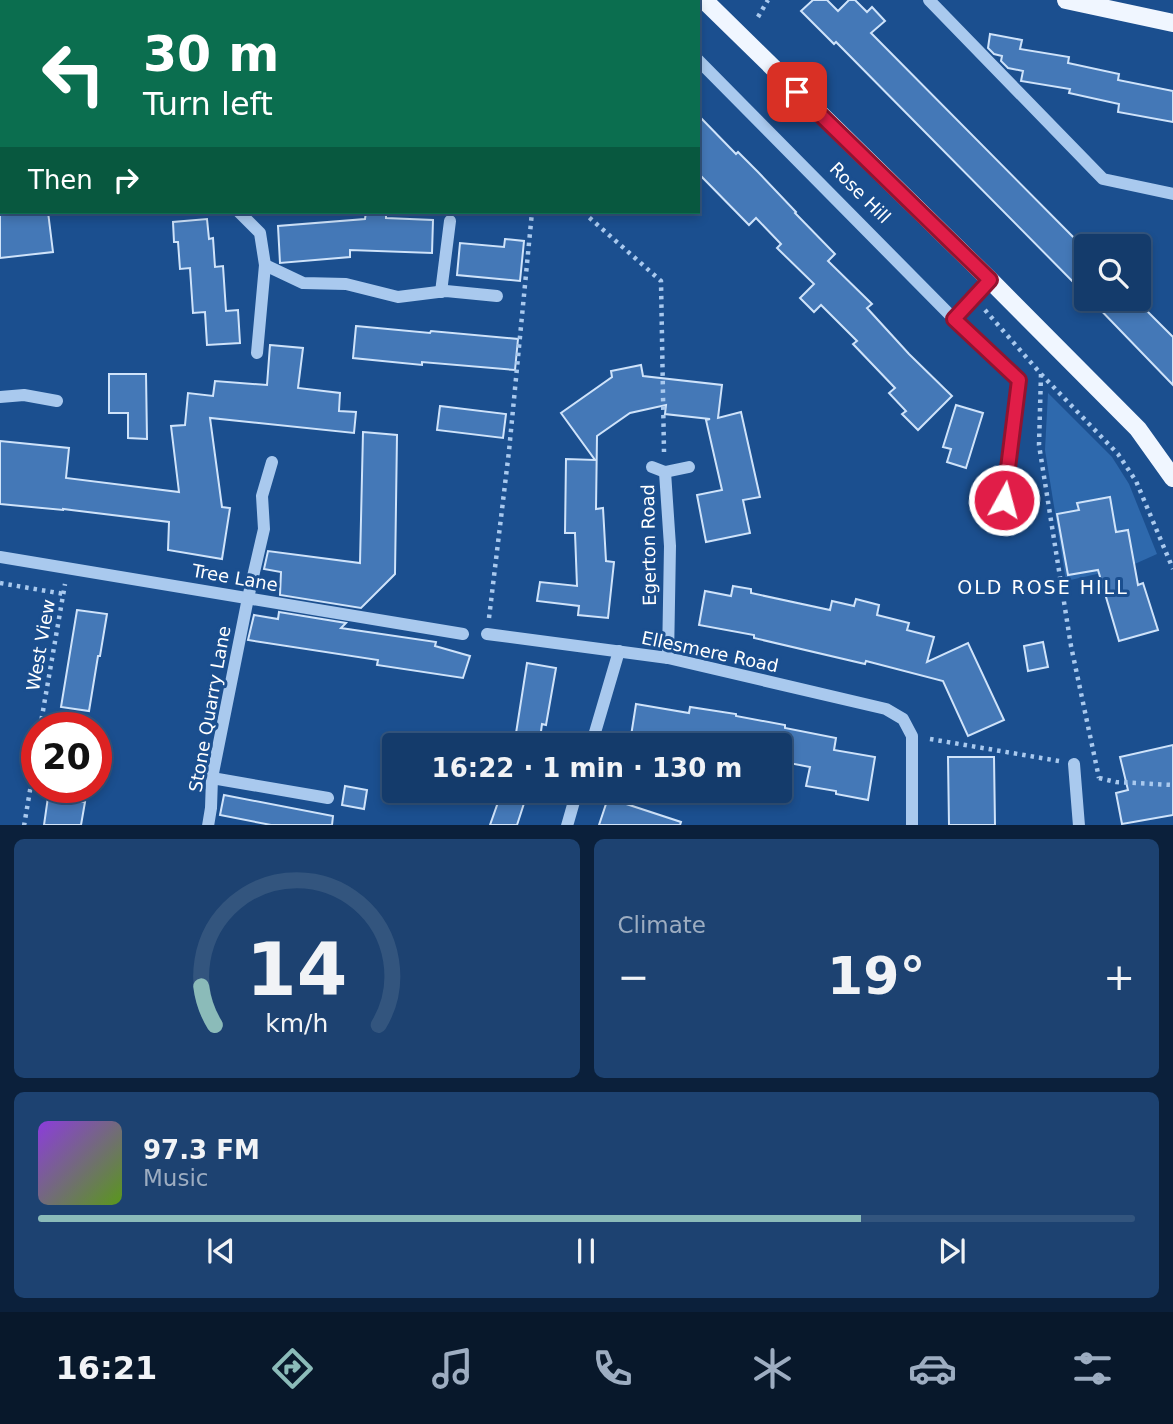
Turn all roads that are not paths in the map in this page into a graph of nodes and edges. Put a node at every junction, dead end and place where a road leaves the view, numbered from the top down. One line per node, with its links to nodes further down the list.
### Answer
1 (704, 0): 10 (main road, Rose Hill)
2 (929, 0): 6 (street)
3 (1066, 0): 4 (main road)
4 (1173, 23)
5 (700, 62): 13 (street, Rose Hill)
6 (1173, 194)
7 (241, 214): 9 (street)
8 (450, 222): 11 (street)
9 (265, 265): 11 (street); 14 (street)
10 (990, 280): 13 (street); 21 (main road, Rose Hill)
11 (441, 292): 12 (street)
12 (497, 296)
13 (954, 319): 22 (street, Rose Hill)
14 (257, 353)
15 (0, 397): 16 (street)
16 (57, 401)
17 (272, 461): 24 (street, Stone Quarry Lane)
18 (652, 467): 20 (street, Egerton Road)
19 (689, 467): 20 (street, Egerton Road)
20 (665, 472): 28 (street, Egerton Road)
21 (1173, 478)
22 (1004, 500)
23 (0, 556): 24 (street, Tree Lane)
24 (248, 598): 25 (street, Tree Lane); 31 (street, Stone Quarry Lane)
25 (463, 634)
26 (487, 634): 27 (street, Ellesmere Road)
27 (619, 651): 28 (street, Ellesmere Road); 29 (street)
28 (668, 658): 36 (street, Ellesmere Road)
29 (595, 733)
30 (1074, 764): 37 (street)
31 (212, 778): 32 (street); 34 (street, Stone Quarry Lane)
32 (328, 798)
33 (573, 803): 35 (street)
34 (208, 825)
35 (566, 825)
36 (912, 825)
37 (1079, 825)

